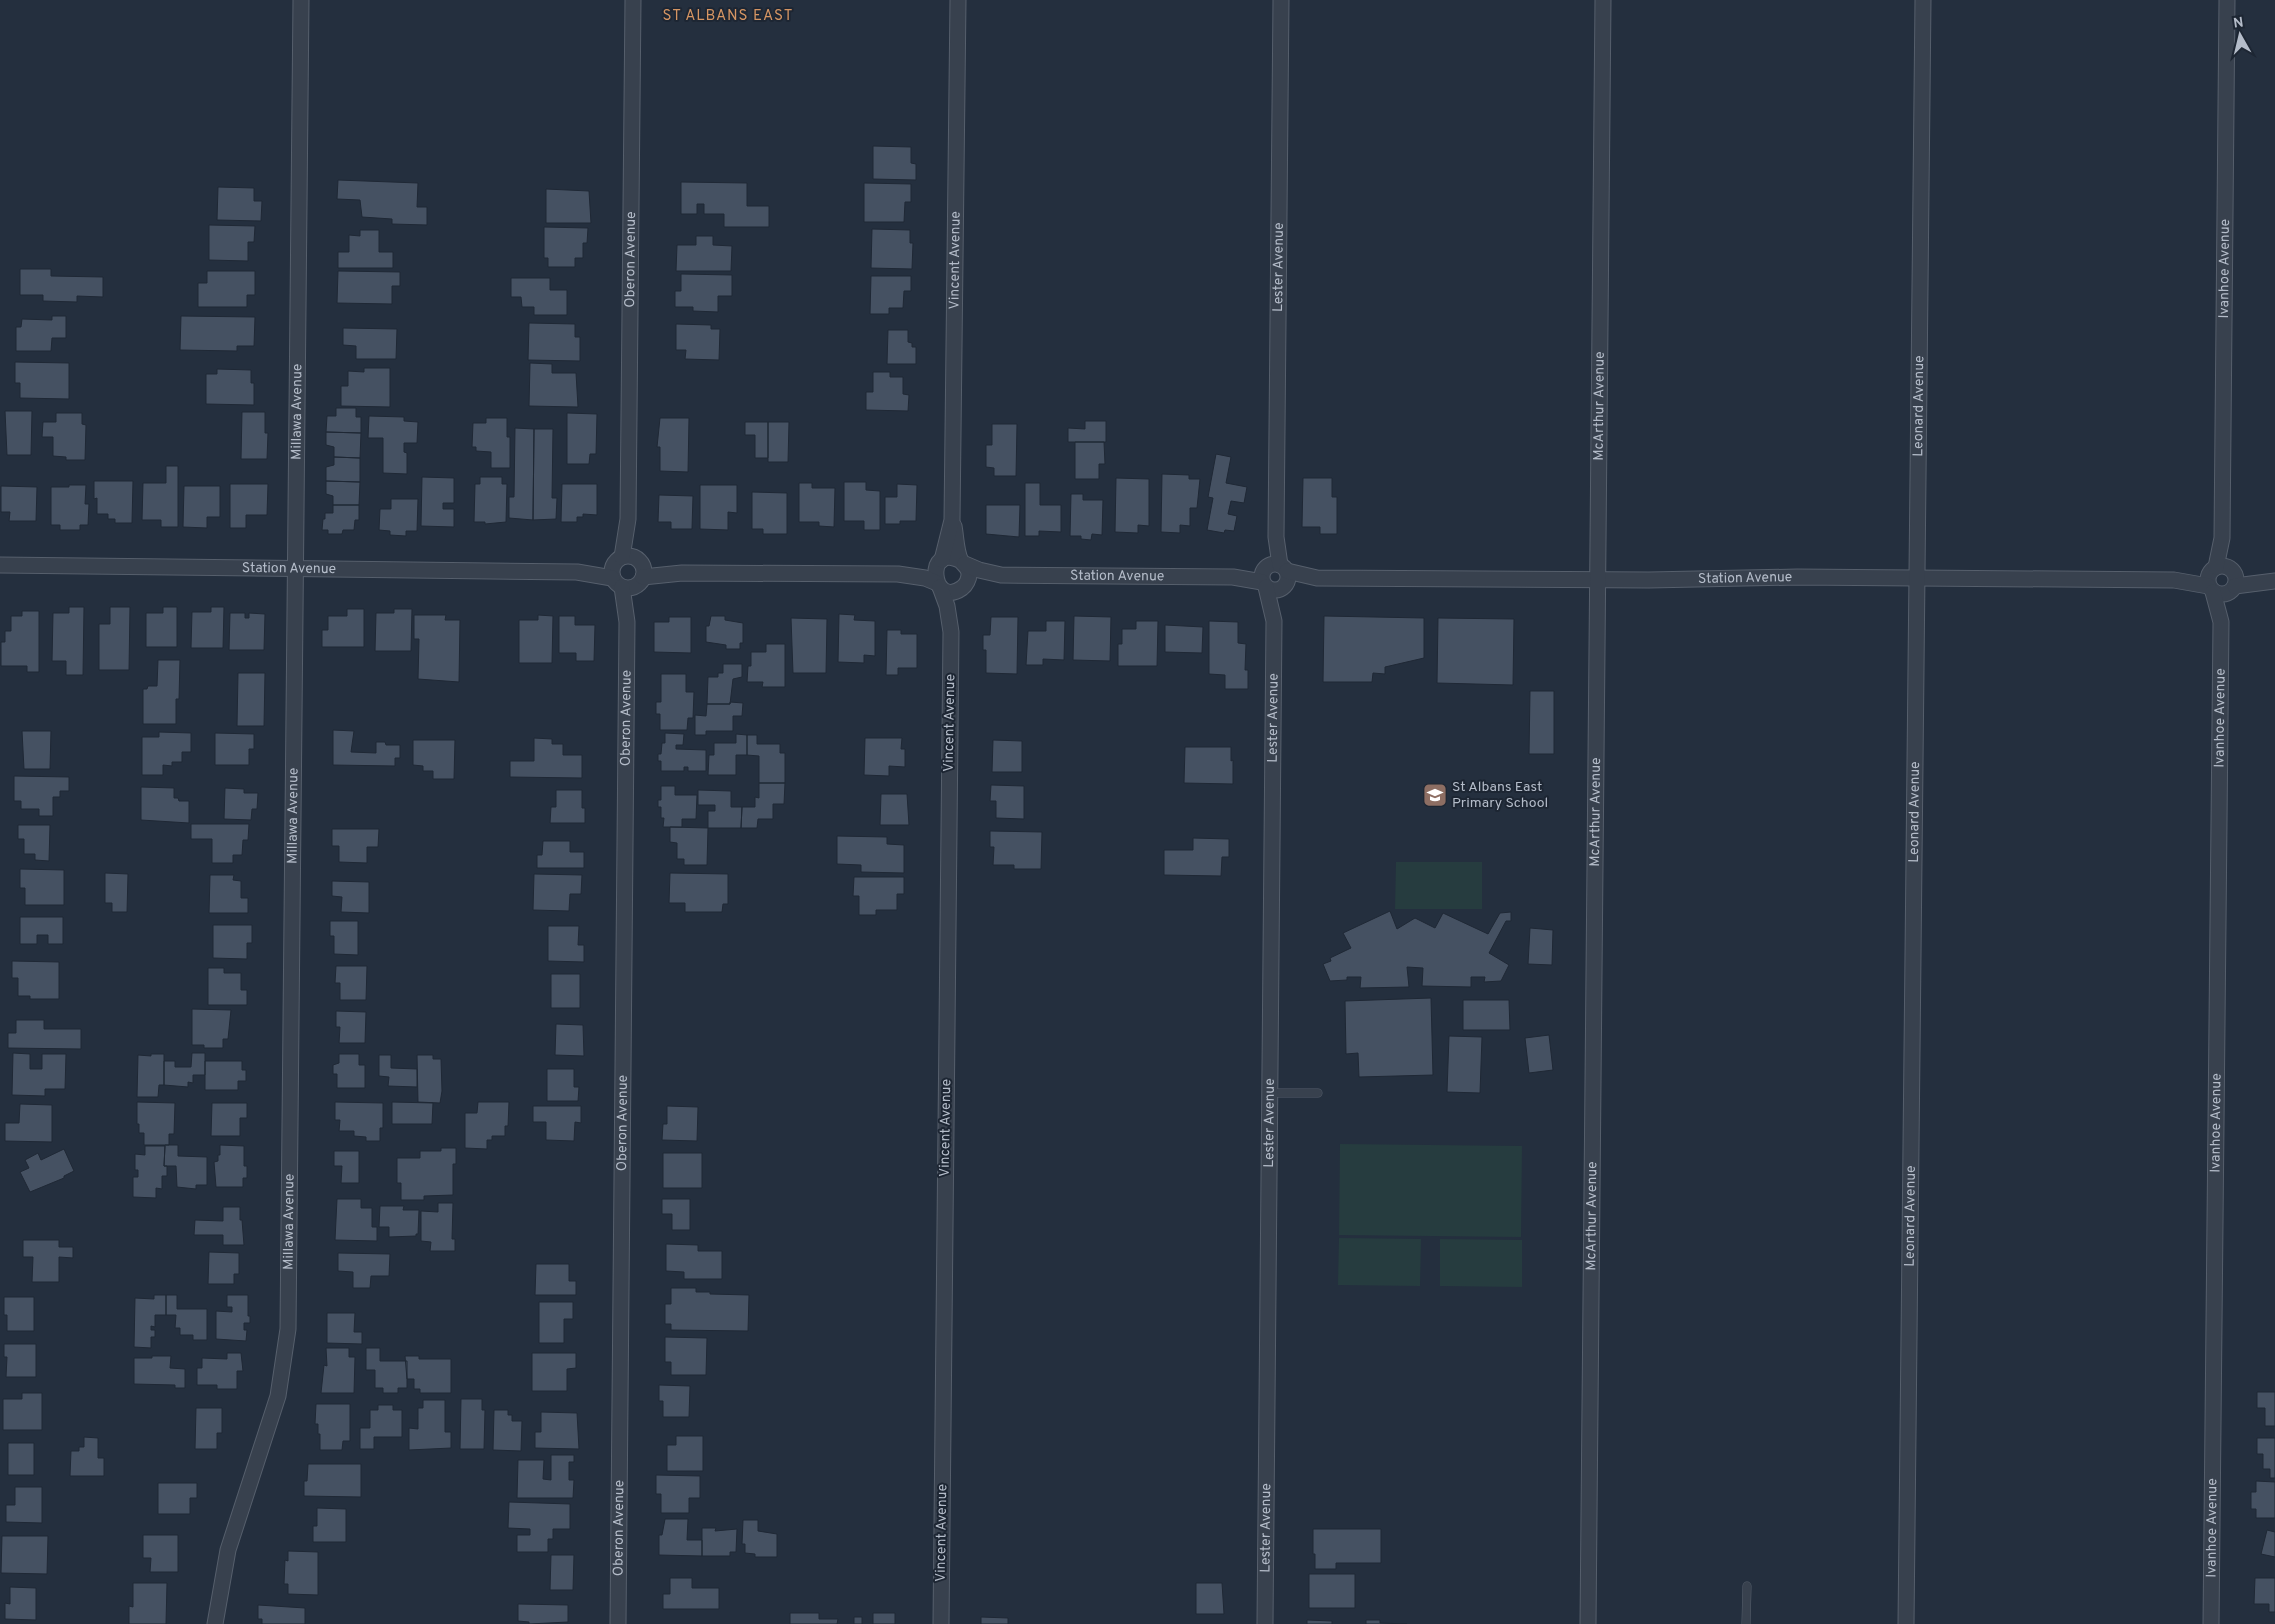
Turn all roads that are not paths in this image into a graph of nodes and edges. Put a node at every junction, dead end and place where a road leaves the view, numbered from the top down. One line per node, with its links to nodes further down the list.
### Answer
1 (301, 0): 12 (street, Millawa Avenue)
2 (633, 0): 13 (street, Oberon Avenue)
3 (958, 0): 8 (street, Vincent Avenue)
4 (1281, 0): 16 (street, Lester Avenue)
5 (1604, 0): 18 (street, McArthur Avenue)
6 (1922, 0): 17 (street, Leonard Avenue)
7 (2227, 0): 19 (street, Ivanhoe Avenue)
8 (952, 520): 9 (street, Vincent Avenue); 10 (street, Vincent Avenue)
9 (940, 562): 10 (street); 14 (street, Station Avenue); 21 (street)
10 (963, 562): 15 (street, Station Avenue); 22 (street)
11 (0, 565): 12 (street, Station Avenue)
12 (296, 570): 13 (street, Station Avenue); 27 (street, Millawa Avenue)
13 (628, 572): 14 (street, Station Avenue); 28 (street, Oberon Avenue)
14 (898, 574): 21 (street, Station Avenue)
15 (1001, 575): 16 (street, Station Avenue); 22 (street, Station Avenue)
16 (1275, 577): 18 (street, Station Avenue); 24 (street, Lester Avenue)
17 (1916, 578): 18 (street, Station Avenue); 19 (street, Station Avenue); 33 (street, Leonard Avenue)
18 (1597, 580): 31 (street, McArthur Avenue)
19 (2222, 580): 20 (street, Station Avenue); 34 (street, Ivanhoe Avenue)
20 (2270, 581)
21 (938, 585): 22 (street); 23 (street, Vincent Avenue)
22 (962, 587): 23 (street, Vincent Avenue)
23 (951, 632): 29 (street, Vincent Avenue)
24 (1270, 1093): 25 (lane); 30 (street, Lester Avenue)
25 (1318, 1093)
26 (1747, 1586): 32 (lane)
27 (215, 1624)
28 (618, 1624)
29 (941, 1624)
30 (1265, 1624)
31 (1588, 1624)
32 (1746, 1624)
33 (1906, 1624)
34 (2211, 1624)

